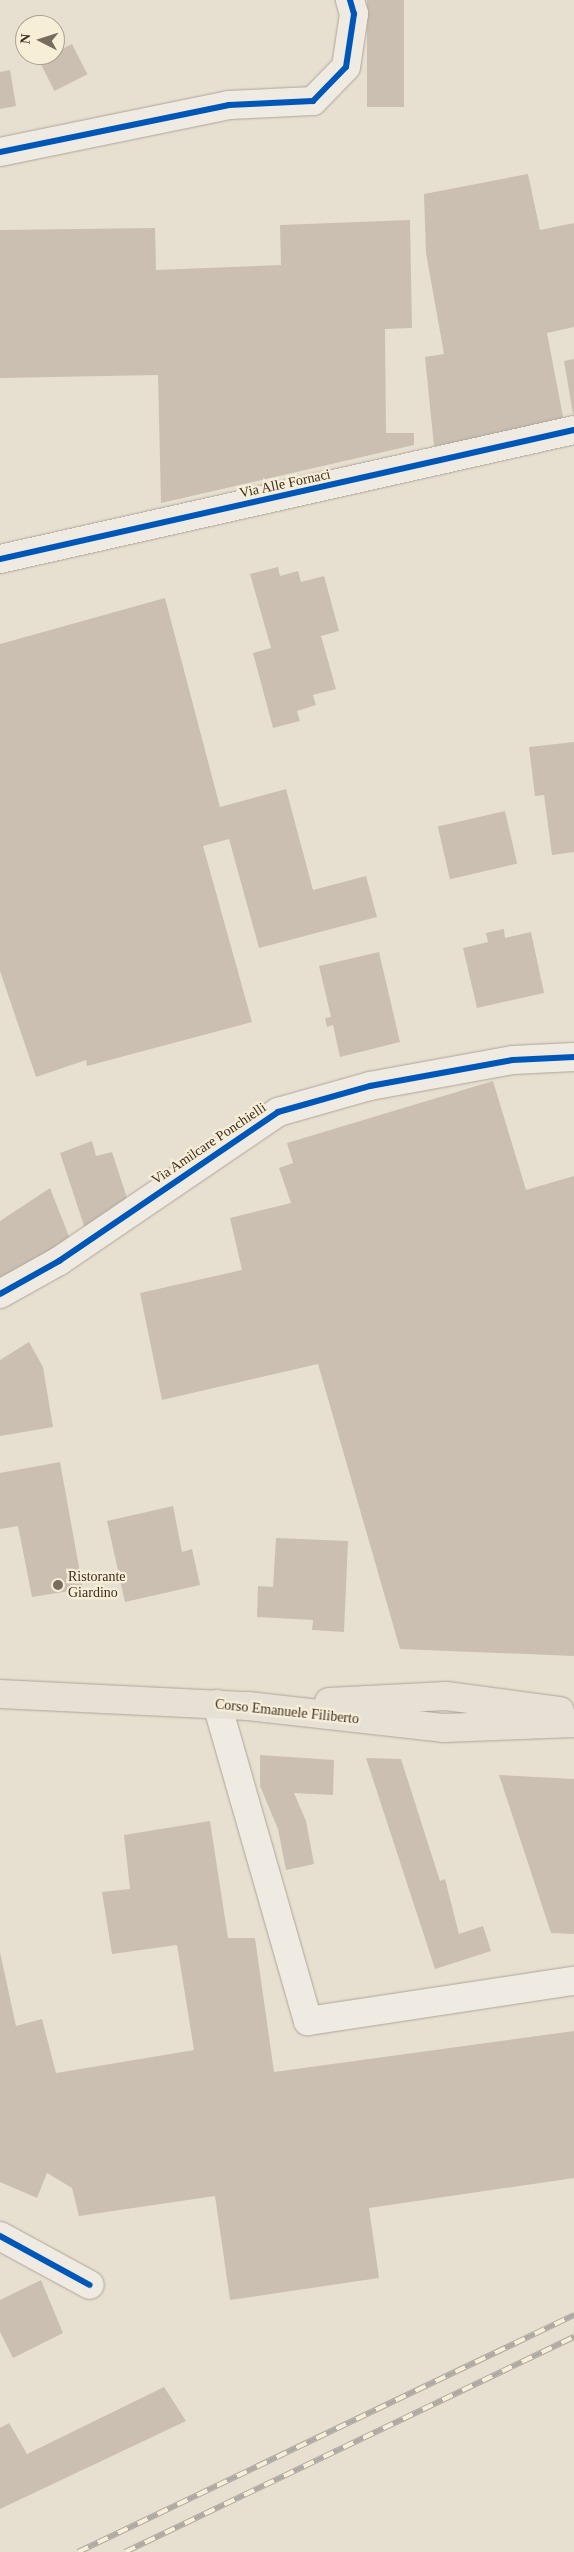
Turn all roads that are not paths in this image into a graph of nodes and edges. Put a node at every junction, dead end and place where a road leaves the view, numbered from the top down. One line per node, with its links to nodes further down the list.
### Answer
1 (350, 0): 2 (street)
2 (0, 152)
3 (574, 430): 4 (street, Via Alle Fornaci)
4 (0, 560)
5 (574, 1057): 6 (street, Via Amilcare Ponchielli)
6 (0, 1294)
7 (0, 1694): 8 (main road, Corso Emanuele Filiberto)
8 (217, 1704): 9 (main road, Corso Emanuele Filiberto); 12 (street)
9 (248, 1706): 10 (main road); 11 (main road, Corso Emanuele Filiberto)
10 (574, 1713)
11 (574, 1723)
12 (574, 1981)
13 (0, 2236): 14 (street)
14 (90, 2285)

